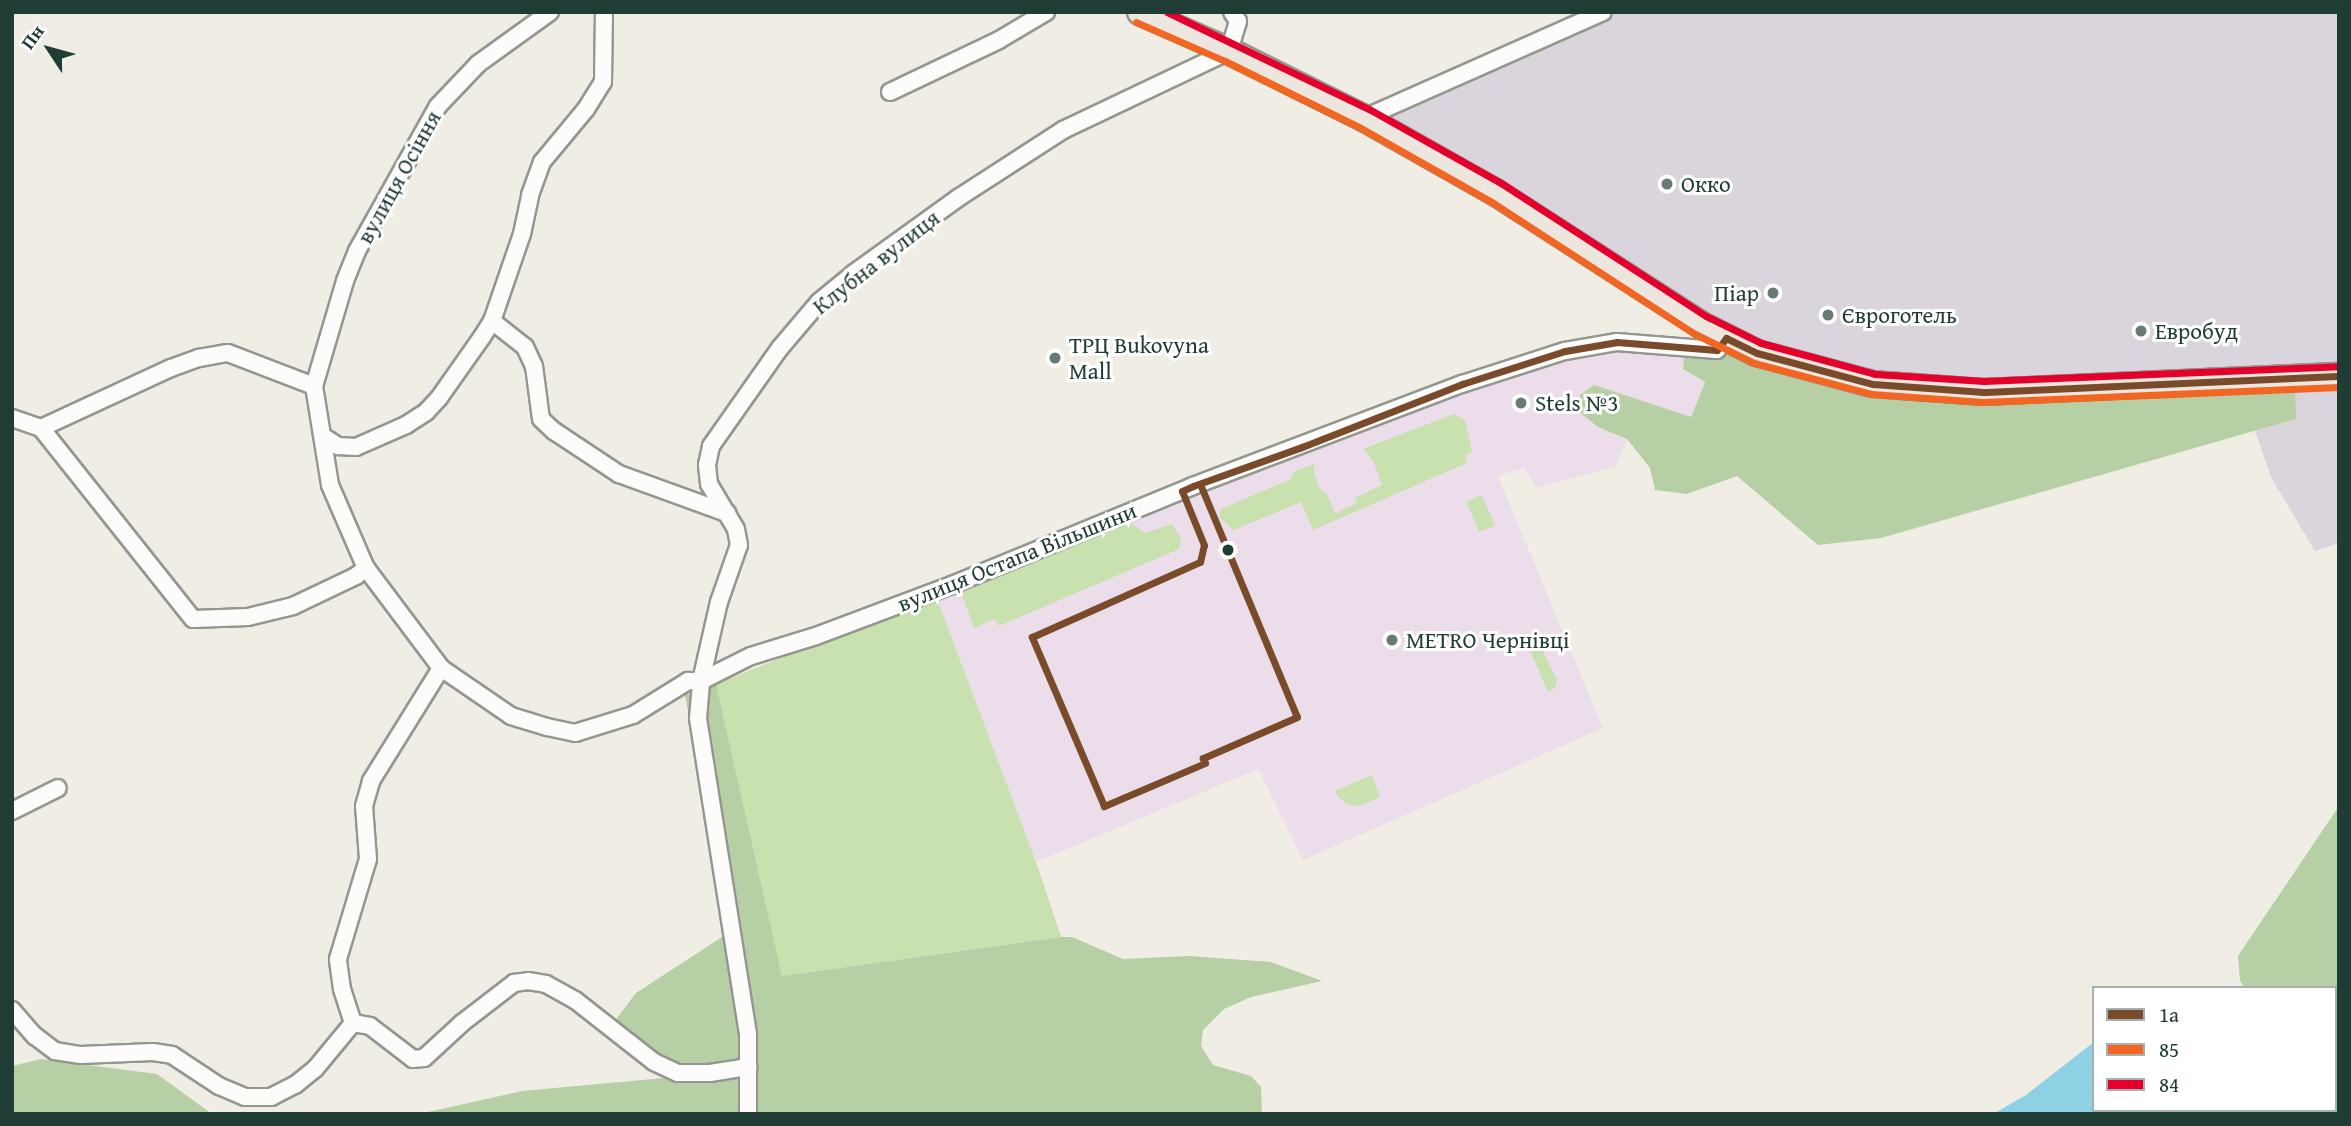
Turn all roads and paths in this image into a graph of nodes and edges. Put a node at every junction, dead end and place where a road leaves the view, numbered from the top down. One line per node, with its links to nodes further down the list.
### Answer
1 (550, 12): 13 (street, вулиця Осіння)
2 (604, 12): 10 (street)
3 (1046, 12): 8 (street)
4 (1140, 12): 7 (highway)
5 (1233, 12): 7 (street)
6 (1603, 12): 9 (street)
7 (1229, 51): 9 (highway); 17 (street, Клубна вулиця)
8 (890, 92)
9 (1364, 118): 11 (highway)
10 (492, 321): 16 (street); 17 (street)
11 (1726, 338): 12 (highway); 20 (street, вулиця Остапа Вільшини)
12 (2339, 376)
13 (314, 386): 15 (street); 16 (street, вулиця Остапа Вільшини)
14 (12, 418): 15 (street)
15 (41, 428): 18 (street)
16 (324, 437): 18 (street, вулиця Остапа Вільшини)
17 (727, 513): 20 (street, Клубна вулиця)
18 (366, 568): 19 (street, вулиця Остапа Вільшини)
19 (441, 668): 20 (street, вулиця Остапа Вільшини); 24 (street)
20 (701, 681): 25 (street, Клубна вулиця)
21 (58, 788): 22 (street)
22 (12, 811)
23 (12, 1010): 24 (street)
24 (353, 1023): 25 (street)
25 (749, 1066): 26 (street, Клубна вулиця)
26 (748, 1114)

